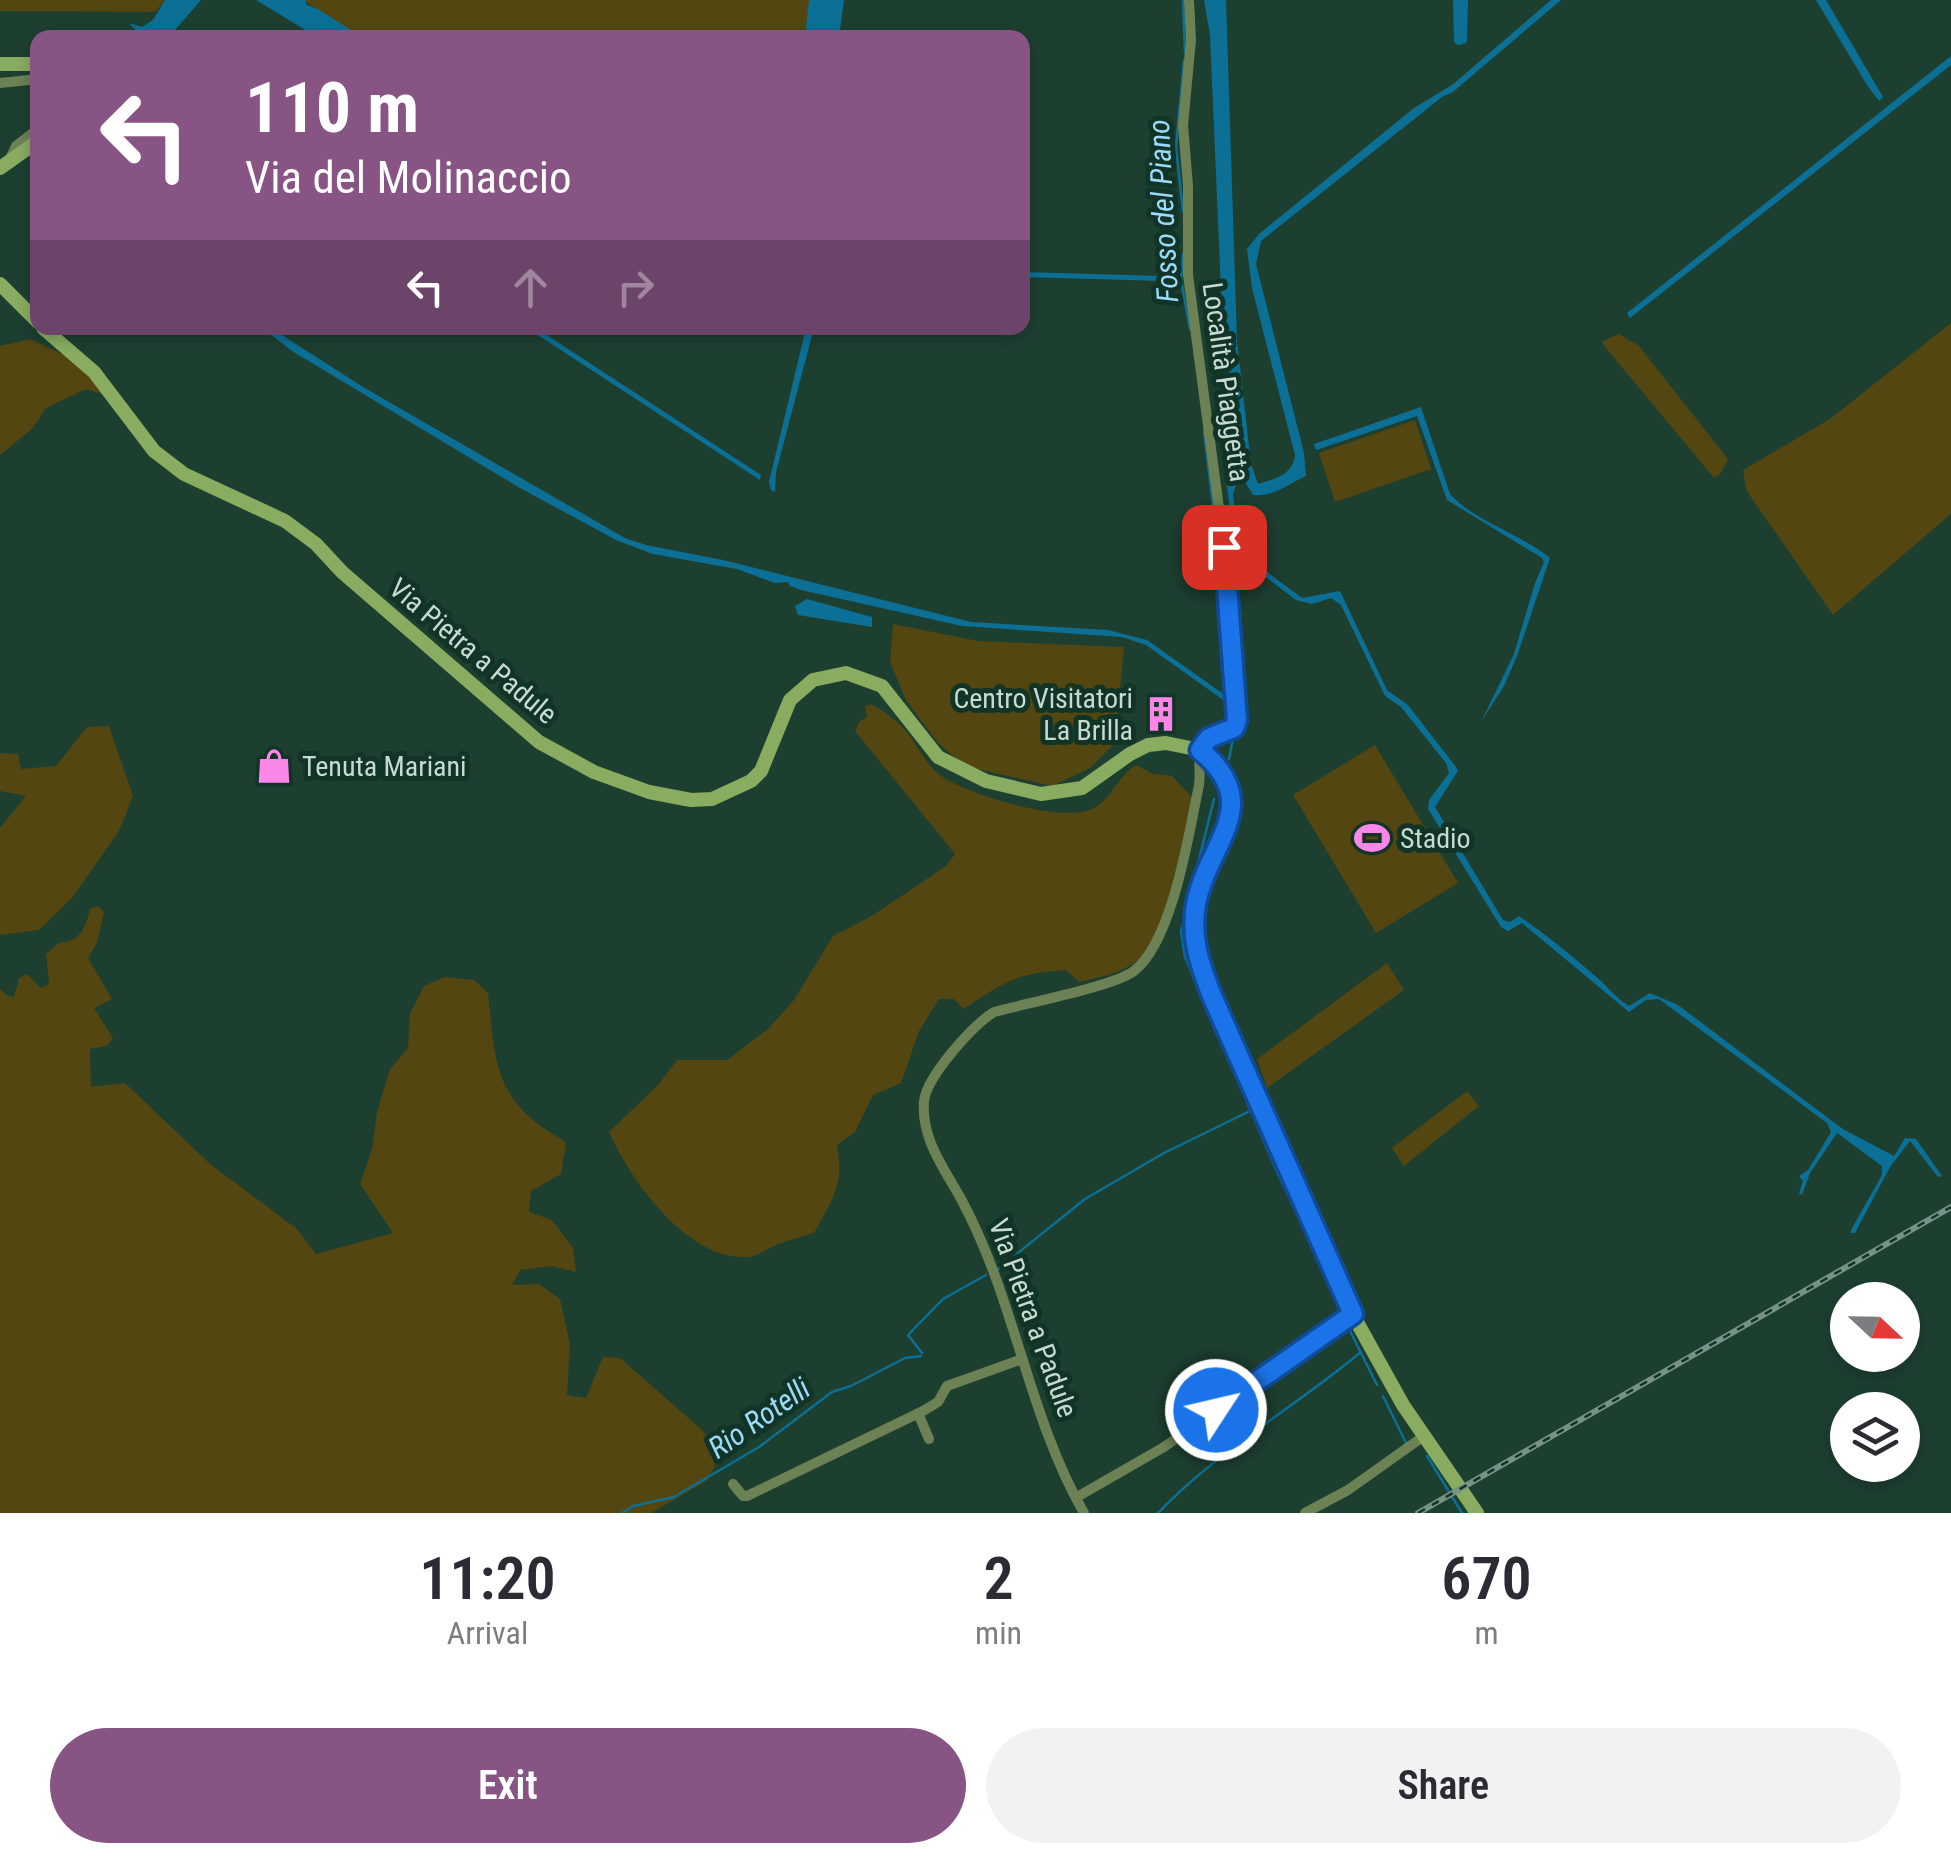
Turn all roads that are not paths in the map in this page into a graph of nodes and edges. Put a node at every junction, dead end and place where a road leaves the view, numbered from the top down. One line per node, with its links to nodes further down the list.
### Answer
1 (1188, 0): 12 (street, Località Piaggetta)
2 (0, 64): 3 (street)
3 (30, 64)
4 (30, 80): 5 (street)
5 (0, 84)
6 (30, 135): 8 (street)
7 (30, 147): 8 (street)
8 (4, 166)
9 (0, 284): 10 (street)
10 (30, 314)
11 (52, 335): 12 (street, Via Pietra a Padule)
12 (1200, 750): 13 (street); 14 (street, Via Pietra a Padule)
13 (1353, 1314): 16 (street); 19 (street)
14 (1022, 1359): 15 (street); 19 (street, Via Pietra a Padule)
15 (918, 1413): 17 (street); 18 (street)
16 (1424, 1436): 21 (street); 22 (street)
17 (930, 1439)
18 (734, 1484)
19 (1077, 1498): 20 (street, Via Pietra a Padule)
20 (1082, 1512)
21 (1305, 1513)
22 (1477, 1513)

